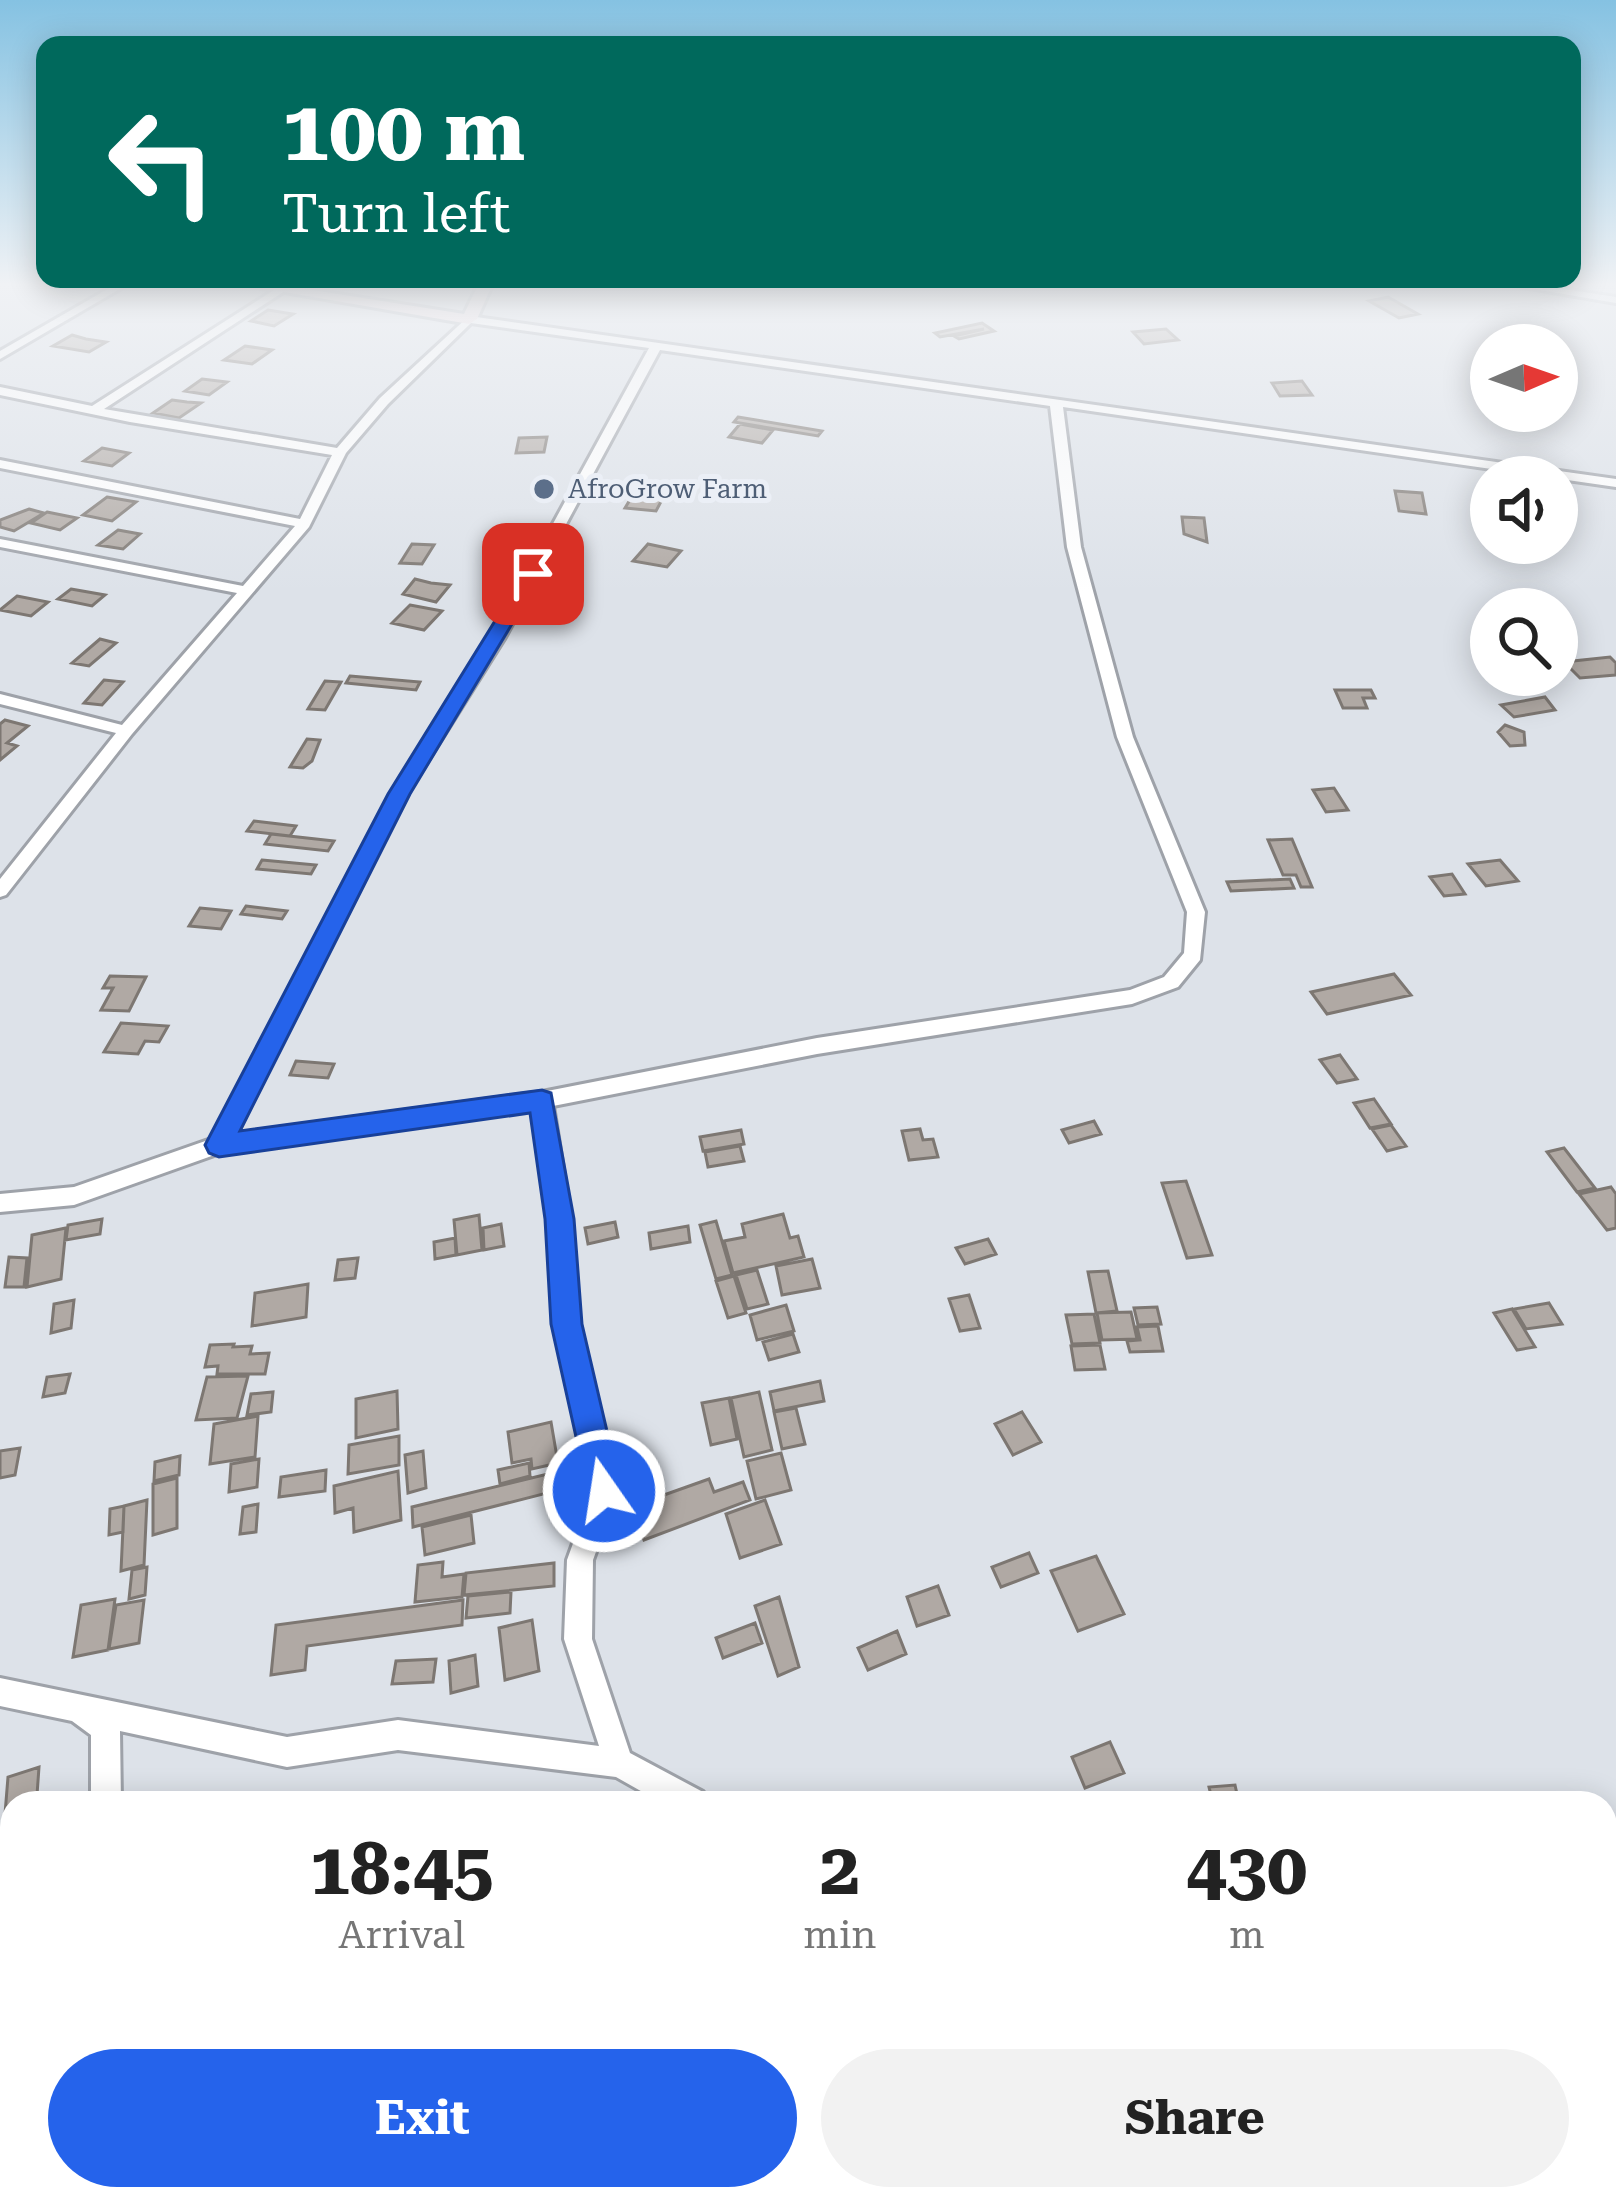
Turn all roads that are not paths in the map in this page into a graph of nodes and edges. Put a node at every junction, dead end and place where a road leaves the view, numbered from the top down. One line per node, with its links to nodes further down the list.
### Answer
1 (131, 386): 7 (street)
2 (400, 386): 8 (street)
3 (634, 386): 18 (street)
4 (933, 386): 6 (street)
5 (0, 391): 7 (street)
6 (1055, 403): 10 (street); 17 (street)
7 (96, 409): 8 (street)
8 (340, 452): 11 (street)
9 (0, 464): 11 (street)
10 (1616, 483)
11 (304, 524): 13 (street)
12 (0, 543): 13 (street)
13 (246, 591): 15 (street)
14 (0, 699): 15 (street)
15 (127, 731): 16 (street)
16 (0, 890)
17 (542, 1100): 18 (street); 22 (street)
18 (219, 1145): 19 (street)
19 (0, 1202)
20 (0, 1692): 21 (street)
21 (70, 1706): 22 (street); 23 (street)
22 (619, 1763): 24 (street)
23 (106, 1791)
24 (670, 1791)

